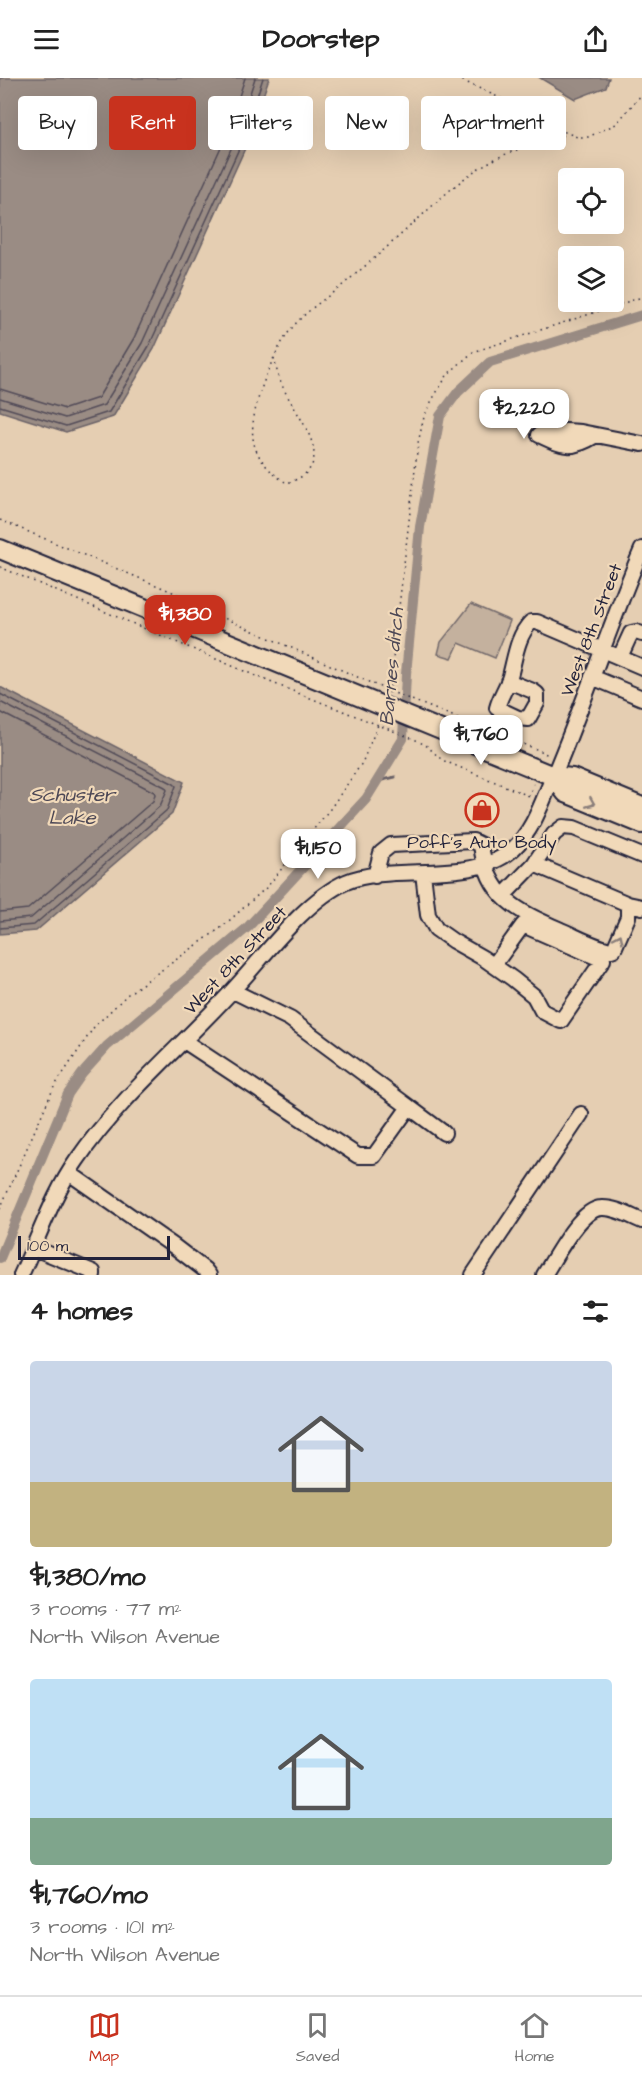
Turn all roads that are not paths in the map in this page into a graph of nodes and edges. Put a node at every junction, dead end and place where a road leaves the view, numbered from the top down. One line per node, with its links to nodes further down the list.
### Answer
1 (596, 435): 2 (street)
2 (642, 444)
3 (0, 549): 12 (main road)
4 (641, 556): 6 (street, West 8th Street)
5 (642, 634): 7 (street)
6 (603, 650): 7 (street); 9 (street, West 8th Street); 10 (street)
7 (620, 657): 8 (street)
8 (642, 667)
9 (592, 677): 11 (street); 12 (street, West 8th Street)
10 (508, 681)
11 (642, 698)
12 (553, 776): 13 (main road); 15 (street, West 8th Street)
13 (642, 810)
14 (642, 856): 16 (street)
15 (483, 864): 17 (street, West 8th Street); 18 (street); 19 (street)
16 (534, 864): 19 (street); 20 (street)
17 (423, 873): 18 (street, West 8th Street); 22 (street)
18 (375, 876): 23 (street, West 8th Street)
19 (503, 896): 20 (street, one-way to 20)
20 (628, 904): 21 (street)
21 (642, 907)
22 (494, 965): 22 (street)
23 (233, 991): 24 (street, West 8th Street); 25 (street)
24 (184, 1041): 25 (street); 28 (street, West 8th Street)
25 (409, 1107): 27 (street)
26 (581, 1114): 34 (street)
27 (444, 1133)
28 (69, 1173): 30 (street, West 8th Street); 33 (street)
29 (642, 1221): 35 (street)
30 (34, 1248): 31 (street, West 8th Street); 32 (street)
31 (21, 1275)
32 (93, 1275)
33 (209, 1275)
34 (473, 1275)
35 (544, 1275)

